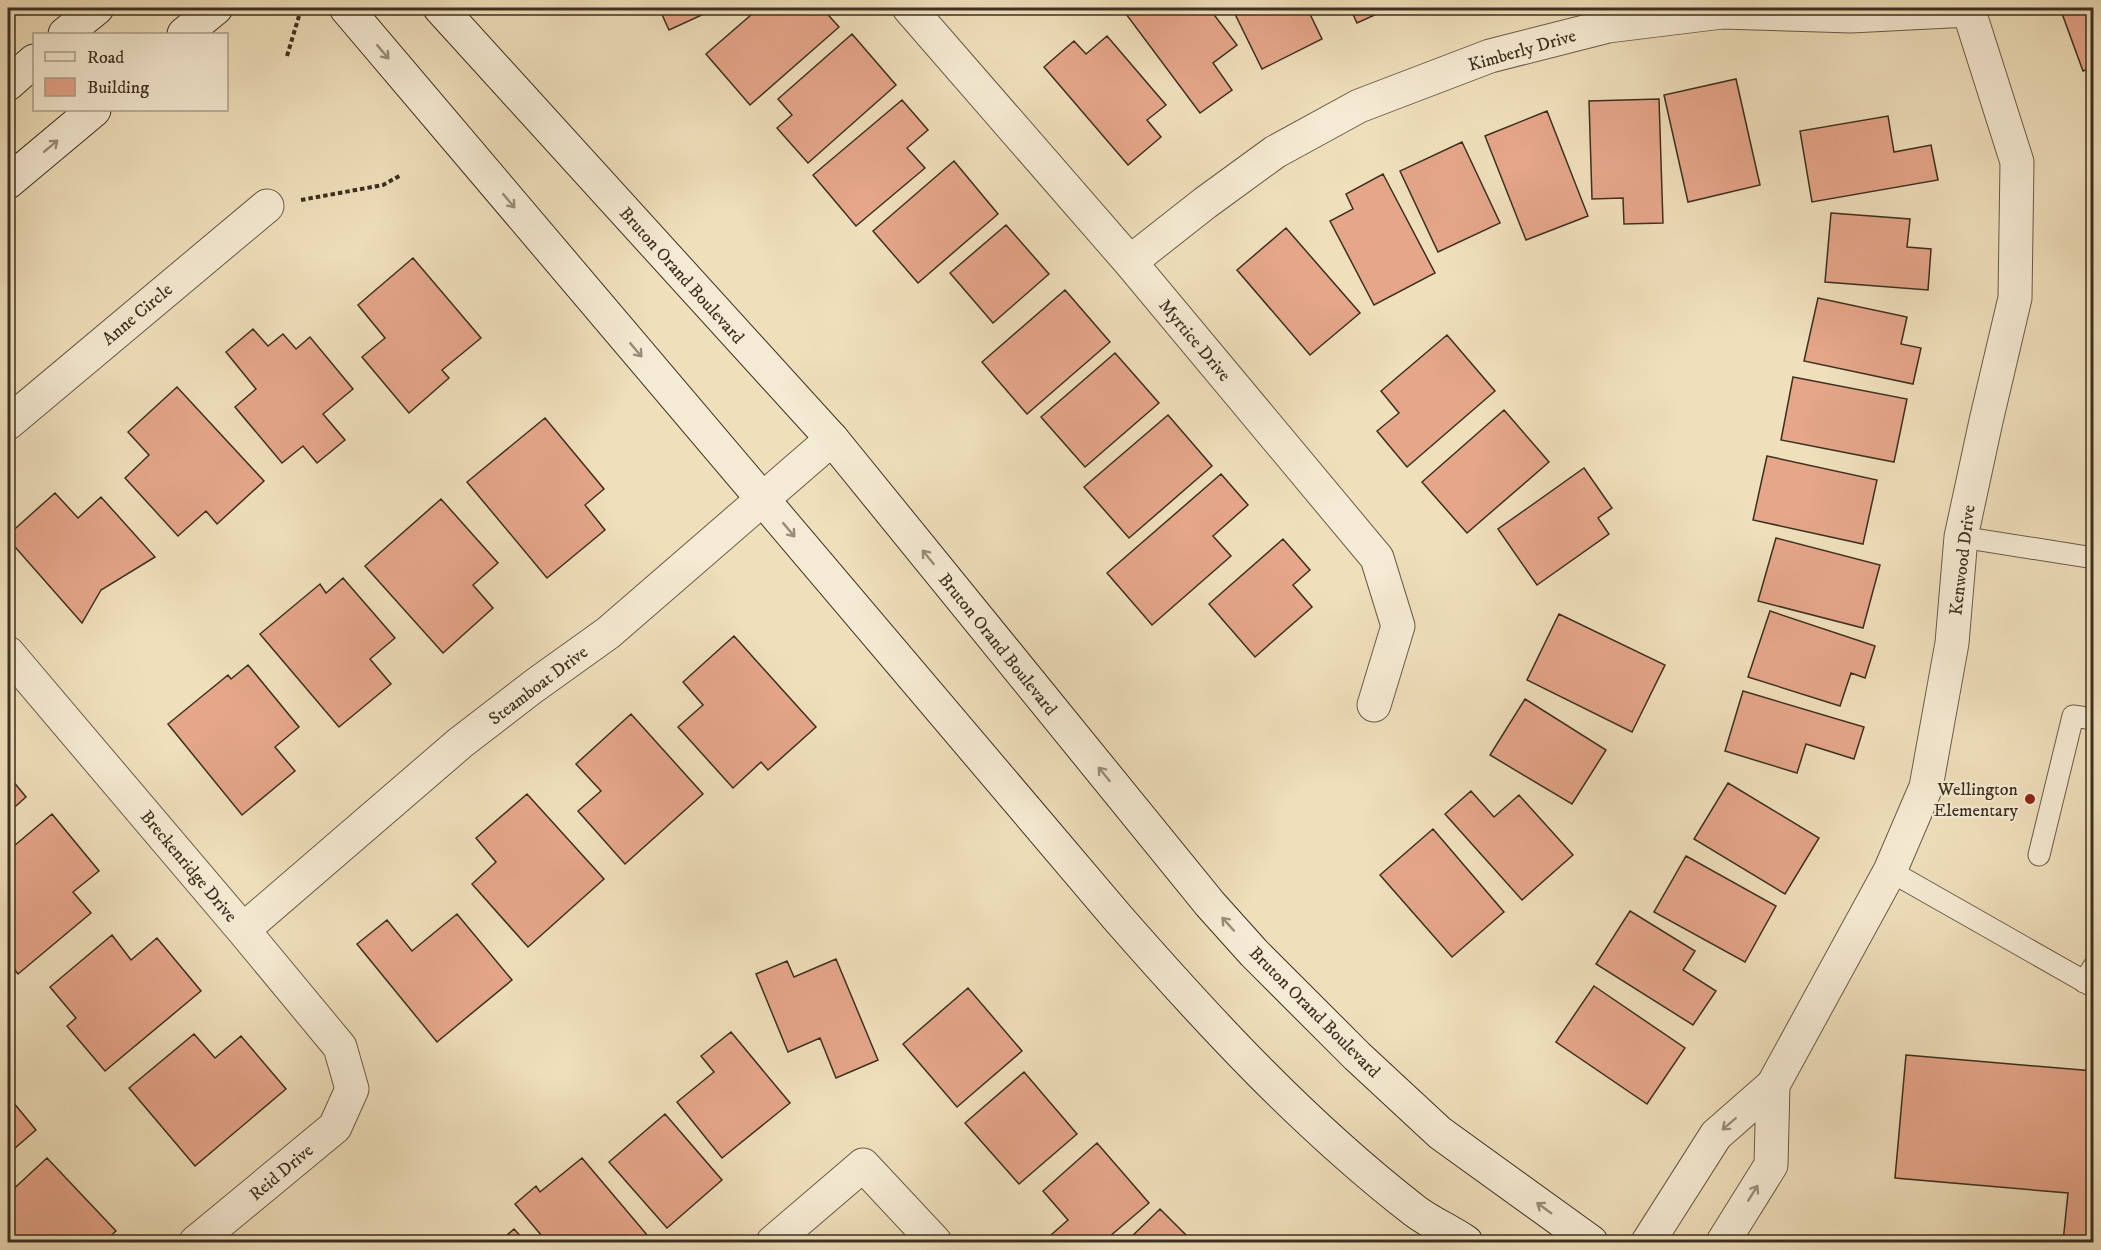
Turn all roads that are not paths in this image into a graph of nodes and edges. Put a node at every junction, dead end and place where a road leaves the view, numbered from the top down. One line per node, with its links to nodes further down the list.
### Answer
1 (97, 8): 7 (street)
2 (216, 8): 8 (street)
3 (346, 8): 17 (street, one-way to 17)
4 (440, 8): 16 (street, Bruton Orand Boulevard)
5 (909, 8): 14 (street, Myrtice Drive)
6 (1968, 9): 14 (street, Kimberly Drive); 18 (street, Kenwood Drive)
7 (66, 33)
8 (185, 33)
9 (33, 62): 10 (street)
10 (8, 84)
11 (93, 111): 12 (street, one-way to 11)
12 (8, 182)
13 (267, 206): 15 (street, Anne Circle)
14 (1130, 262): 21 (street, Myrtice Drive)
15 (8, 423)
16 (832, 440): 17 (street, Steamboat Drive); 33 (street, Bruton Orand Boulevard, one-way to 16)
17 (763, 499): 25 (street, Steamboat Drive); 32 (street, one-way to 32)
18 (1961, 537): 19 (lane); 24 (street, Kenwood Drive)
19 (2094, 558)
20 (8, 653): 25 (street, Breckenridge Drive)
21 (1374, 705)
22 (2094, 718): 23 (lane)
23 (2039, 855)
24 (1890, 871): 26 (lane); 27 (street, Kenwood Drive)
25 (243, 930): 28 (street, Breckenridge Drive)
26 (2090, 978)
27 (1773, 1085): 34 (street, Kenwood Drive, one-way to 34); 35 (street, Kenwood Drive, one-way to 27)
28 (352, 1089): 29 (street, Reid Drive)
29 (196, 1242)
30 (773, 1242): 31 (street)
31 (935, 1242)
32 (1466, 1242)
33 (1591, 1242)
34 (1648, 1242)
35 (1723, 1242)

